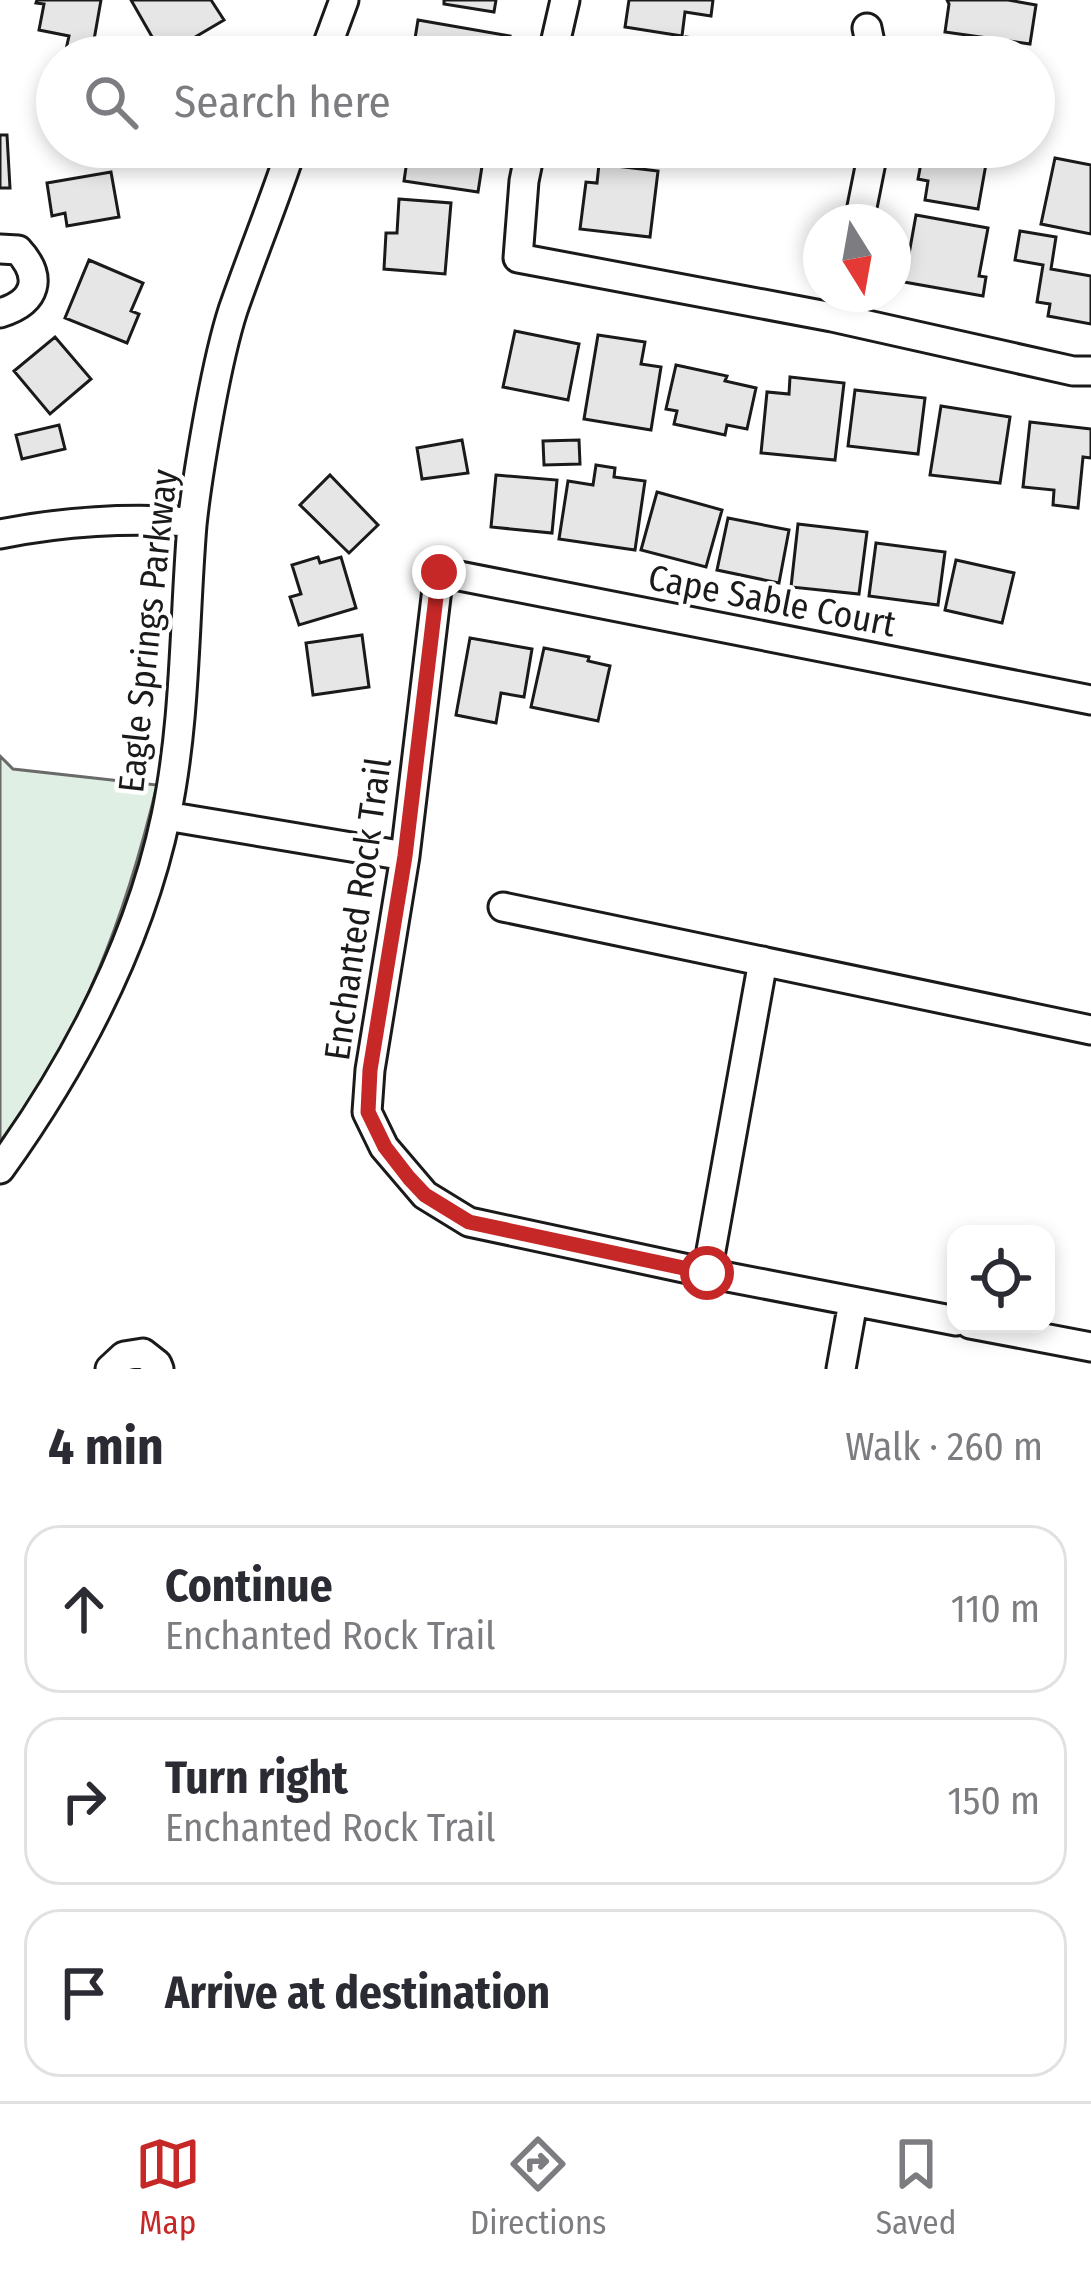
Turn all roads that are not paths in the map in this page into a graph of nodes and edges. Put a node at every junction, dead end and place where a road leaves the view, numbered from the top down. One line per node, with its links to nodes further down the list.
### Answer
1 (344, 0): 4 (street)
2 (565, 0): 5 (street)
3 (867, 28): 6 (street)
4 (331, 36)
5 (557, 36)
6 (869, 36)
7 (284, 168): 16 (street, Eagle Springs Parkway)
8 (527, 168): 12 (street)
9 (870, 168): 10 (street)
10 (863, 204)
11 (0, 248): 14 (street)
12 (803, 301)
13 (859, 312): 15 (street)
14 (0, 313)
15 (1091, 370)
16 (193, 522): 17 (street); 20 (street, Eagle Springs Parkway)
17 (0, 534)
18 (439, 572): 19 (street, Cape Sable Court); 21 (street, Enchanted Rock Trail)
19 (1091, 700)
20 (166, 815): 21 (street); 25 (street, Eagle Springs Parkway)
21 (405, 856): 26 (street, Enchanted Rock Trail)
22 (503, 907): 23 (street)
23 (763, 961): 24 (street); 26 (street)
24 (1091, 1030)
25 (0, 1169)
26 (707, 1273): 27 (street, Enchanted Rock Trail)
27 (854, 1302): 28 (street, Enchanted Rock Trail); 33 (street)
28 (947, 1319)
29 (1017, 1333): 30 (street)
30 (1091, 1347)
31 (110, 1369): 32 (street)
32 (159, 1369)
33 (841, 1369)

